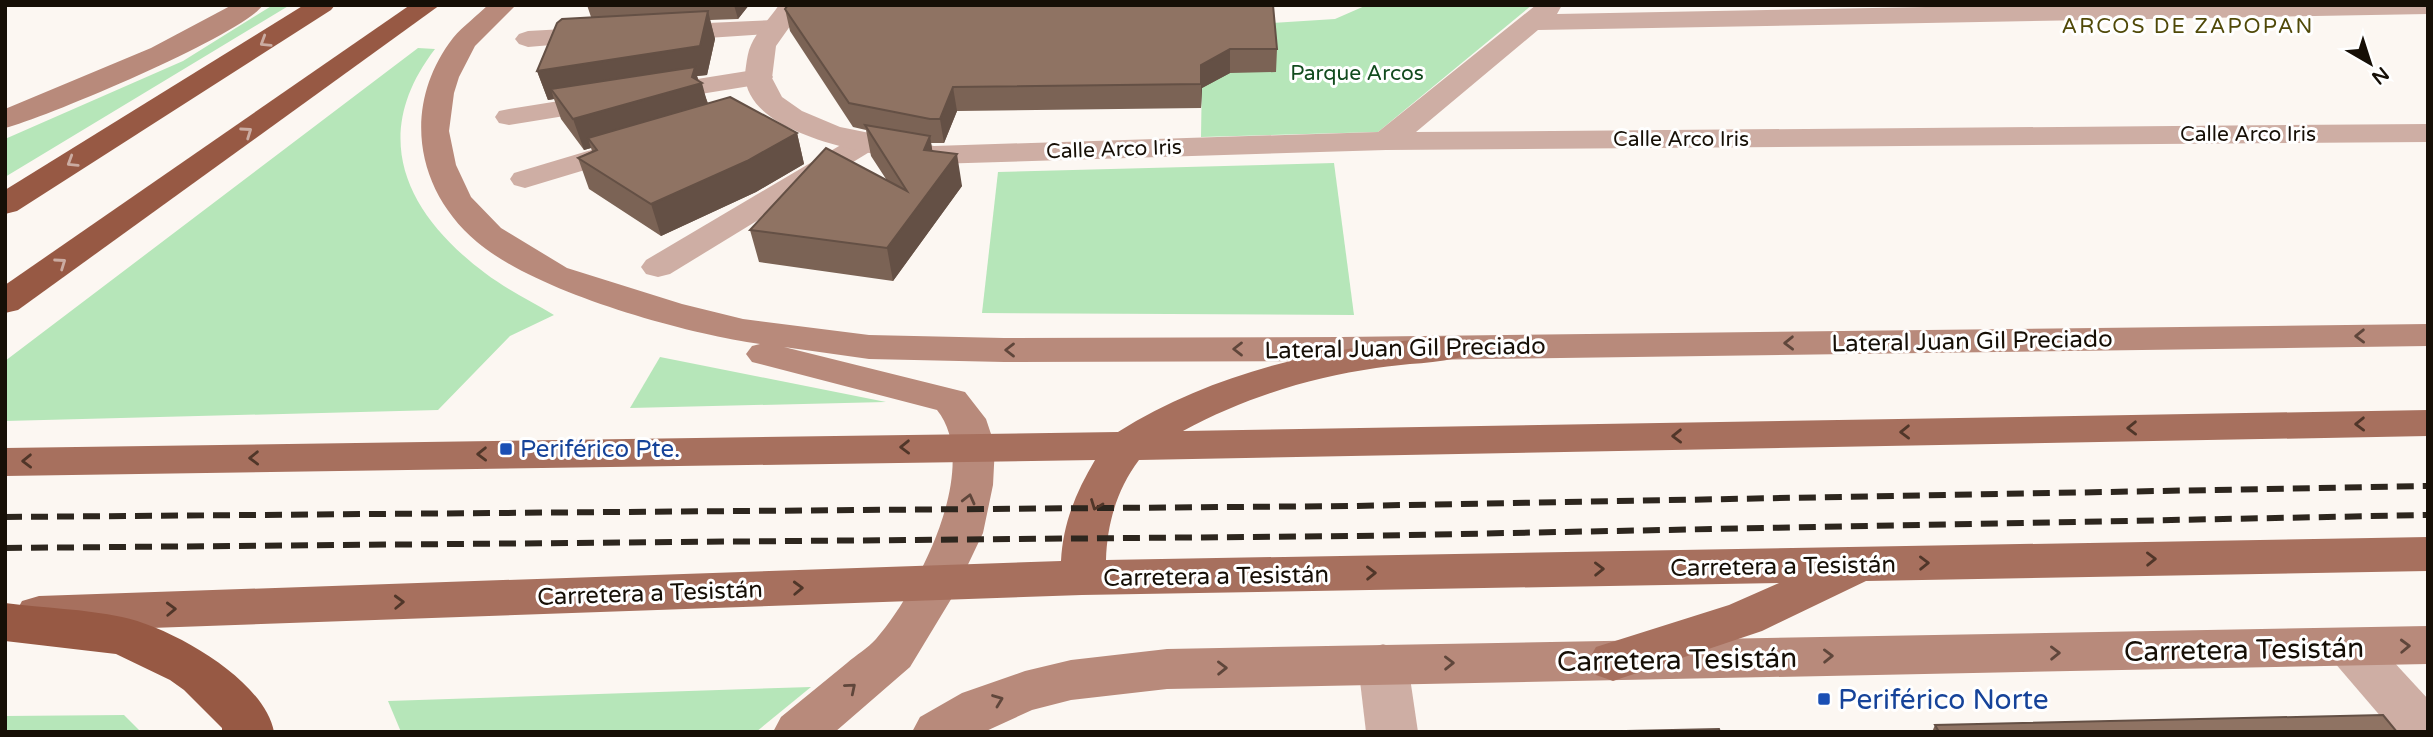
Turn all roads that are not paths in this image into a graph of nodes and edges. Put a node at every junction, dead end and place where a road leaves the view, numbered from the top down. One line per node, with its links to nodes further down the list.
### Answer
1 (250, 5): 11 (main road)
2 (323, 5): 17 (highway, one-way to 17)
3 (427, 5): 19 (highway, one-way to 3)
4 (503, 5): 20 (main road, Lateral Juan Gil Preciado)
5 (2428, 6): 7 (street)
6 (792, 13): 8 (street); 9 (street)
7 (1541, 14): 14 (street)
8 (528, 39)
9 (760, 77): 10 (street); 15 (street, Calle Arco Iris)
10 (509, 117)
11 (5, 119)
12 (2428, 133): 14 (street, Calle Arco Iris)
13 (656, 140): 16 (street)
14 (1386, 141): 15 (street, Calle Arco Iris)
15 (866, 142): 18 (street)
16 (525, 179)
17 (5, 204)
18 (657, 267)
19 (5, 302)
20 (671, 313): 22 (main road, Lateral Juan Gil Preciado, one-way to 20); 24 (main road)
21 (2428, 335): 22 (main road, Lateral Juan Gil Preciado, one-way to 22)
22 (1453, 348): 25 (main road)
23 (2428, 423): 25 (main road, one-way to 25)
24 (974, 446): 25 (main road); 26 (main road, one-way to 26); 30 (main road, one-way to 24)
25 (1127, 446): 29 (main road, one-way to 29)
26 (5, 462)
27 (2428, 554): 28 (main road, Carretera a Tesistán, one-way to 27)
28 (1863, 564): 29 (main road, Carretera a Tesistán, one-way to 28); 35 (main road)
29 (1082, 578): 30 (main road, Carretera a Tesistán)
30 (937, 584): 31 (main road, Carretera a Tesistán, one-way to 30); 38 (main road, one-way to 30)
31 (5, 615)
32 (5, 622): 37 (highway)
33 (2428, 645): 34 (main road, Carretera Tesistán, one-way to 33)
34 (2351, 648): 35 (main road, Carretera Tesistán, one-way to 34); 41 (street)
35 (1613, 661): 36 (main road, Carretera Tesistán, one-way to 35)
36 (1383, 664): 39 (main road, Carretera Tesistán, one-way to 36); 40 (street)
37 (248, 732)
38 (799, 732)
39 (938, 732)
40 (1392, 732)
41 (2426, 732)

